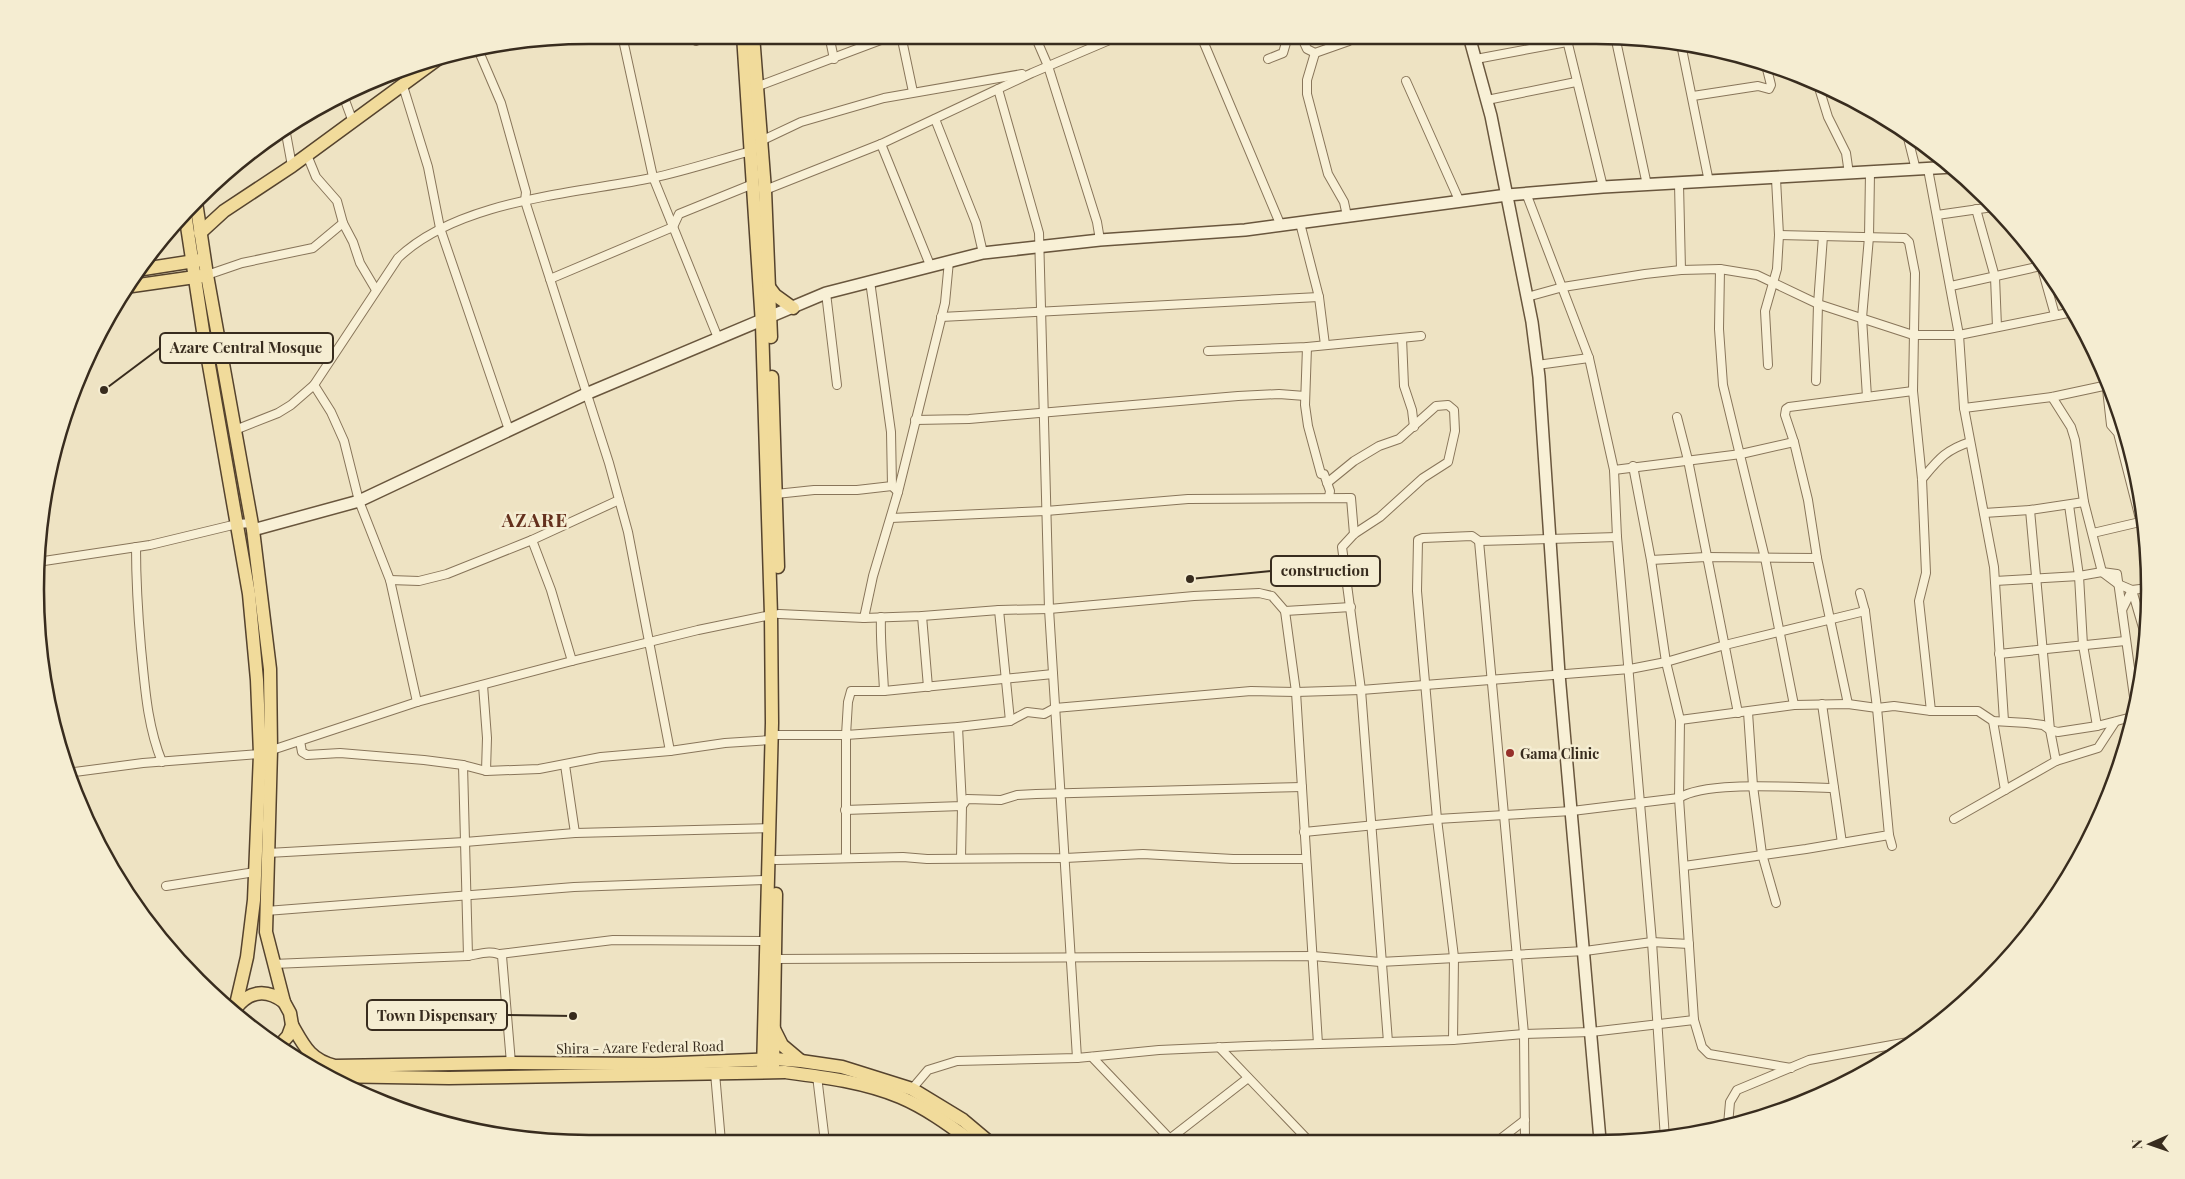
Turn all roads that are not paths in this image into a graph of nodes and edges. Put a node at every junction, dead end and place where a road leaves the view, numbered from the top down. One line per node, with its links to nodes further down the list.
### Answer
1 (624, 44): 52 (street)
2 (743, 44): 44 (main road)
3 (753, 44): 31 (main road)
4 (831, 44): 20 (street)
5 (872, 44): 20 (street)
6 (903, 44): 33 (street)
7 (1039, 44): 23 (street)
8 (1100, 44): 23 (street)
9 (1204, 44): 74 (street)
10 (1286, 44): 21 (street)
11 (1305, 44): 18 (street)
12 (1341, 44): 18 (street)
13 (1471, 44): 22 (main road)
14 (1544, 44): 22 (street)
15 (1567, 44): 30 (street)
16 (1617, 45): 57 (street)
17 (1683, 51): 35 (street)
18 (1316, 53): 70 (street)
19 (480, 55): 63 (street)
20 (834, 59): 31 (street)
21 (1268, 59)
22 (1476, 59): 36 (main road)
23 (1048, 66): 26 (street); 81 (street)
24 (424, 70): 29 (main road)
25 (1768, 72): 35 (street)
26 (1032, 73): 32 (street); 33 (street)
27 (408, 75): 29 (street)
28 (1406, 81): 62 (street)
29 (408, 82): 39 (main road); 76 (street)
30 (1576, 82): 36 (street); 58 (street)
31 (756, 87): 41 (main road)
32 (998, 89): 38 (street); 82 (street)
33 (913, 92): 41 (street)
34 (1820, 92): 51 (street)
35 (1693, 96): 54 (street)
36 (1487, 100): 61 (main road)
37 (345, 101): 39 (street)
38 (935, 119): 42 (street); 83 (street)
39 (353, 122): 45 (main road)
40 (286, 136): 46 (street)
41 (761, 141): 59 (main road)
42 (881, 144): 59 (street); 88 (street)
43 (1909, 144): 49 (street)
44 (751, 151): 52 (street); 55 (main road)
45 (307, 155): 46 (main road); 72 (street)
46 (292, 166): 67 (main road)
47 (1941, 168): 48 (main road)
48 (1928, 169): 49 (main road); 69 (street)
49 (1916, 170): 50 (main road)
50 (1870, 173): 51 (main road); 80 (street)
51 (1848, 174): 53 (main road)
52 (653, 177): 63 (street); 75 (street)
53 (1776, 179): 54 (main road); 78 (street)
54 (1709, 182): 56 (main road)
55 (753, 184): 75 (street); 112 (main road)
56 (1679, 184): 57 (main road); 91 (street)
57 (1647, 185): 58 (main road)
58 (1603, 187): 60 (main road)
59 (765, 190): 100 (main road)
60 (1526, 193): 61 (main road); 101 (street)
61 (1507, 195): 62 (main road); 105 (main road)
62 (1460, 200): 70 (main road)
63 (526, 201): 76 (street); 94 (street)
64 (202, 206): 67 (main road)
65 (1985, 208): 66 (street)
66 (1976, 209): 69 (street); 93 (street)
67 (224, 211): 77 (main road)
68 (196, 213): 77 (main road)
69 (1937, 215): 99 (street)
70 (1347, 216): 73 (main road)
71 (188, 220): 77 (main road)
72 (343, 223): 92 (street); 102 (street)
73 (1300, 223): 74 (main road); 104 (street)
74 (1281, 226): 81 (main road)
75 (674, 227): 94 (street); 118 (street)
76 (440, 228): 102 (street); 142 (street)
77 (195, 236): 84 (main road); 87 (main road)
78 (1779, 236): 79 (street); 96 (street)
79 (1823, 236): 80 (street); 106 (street)
80 (1869, 237): 113 (street); 115 (street)
81 (1100, 240): 82 (main road)
82 (1039, 247): 83 (main road); 108 (street)
83 (983, 253): 85 (main road)
84 (199, 261): 87 (main road); 92 (main road)
85 (949, 261): 88 (main road); 111 (street)
86 (2033, 264): 93 (street)
87 (170, 265): 89 (main road)
88 (930, 265): 95 (main road)
89 (149, 268)
90 (1720, 269): 91 (street); 96 (street); 145 (street)
91 (1681, 270): 101 (street)
92 (201, 276): 98 (main road); 141 (main road); 163 (main road)
93 (1995, 277): 99 (street); 114 (street)
94 (550, 279): 131 (street)
95 (870, 281): 103 (main road); 151 (street)
96 (1772, 281): 106 (street); 125 (street)
97 (2045, 281): 110 (street)
98 (136, 285)
99 (1951, 286): 116 (street)
100 (769, 287): 107 (main road); 112 (main road)
101 (1563, 287): 105 (street); 123 (street)
102 (376, 290): 127 (street)
103 (826, 293): 107 (main road); 128 (street)
104 (1319, 297): 108 (street); 120 (street)
105 (1527, 297): 124 (main road)
106 (1818, 304): 113 (street); 126 (street)
107 (793, 308): 112 (main road)
108 (1040, 311): 111 (street); 137 (street)
109 (2066, 313): 110 (street)
110 (2055, 315): 114 (street)
111 (941, 317): 139 (street)
112 (766, 318): 118 (main road); 153 (main road); 192 (main road)
113 (1862, 318): 115 (street); 133 (street)
114 (1997, 327): 116 (street)
115 (1913, 335): 116 (street); 130 (street)
116 (1959, 335): 136 (street)
117 (1421, 336): 119 (street)
118 (718, 338): 131 (main road)
119 (1402, 338): 120 (street); 140 (street)
120 (1325, 345): 121 (street)
121 (1307, 347): 122 (street); 132 (street)
122 (1208, 351)
123 (1589, 358): 124 (street); 148 (street)
124 (1537, 365): 168 (main road)
125 (1768, 365)
126 (1816, 381)
127 (314, 385): 141 (street); 156 (street)
128 (837, 385)
129 (2102, 385): 134 (street)
130 (1913, 391): 133 (street); 149 (street)
131 (586, 394): 142 (main road); 155 (street)
132 (1305, 396): 137 (street); 150 (street)
133 (1867, 397): 143 (street)
134 (2052, 397): 136 (street); 157 (street)
135 (2108, 404): 152 (street)
136 (1964, 408): 144 (street)
137 (1042, 413): 139 (street); 159 (street)
138 (1676, 417): 146 (street)
139 (915, 420): 151 (street)
140 (1414, 427): 150 (street); 166 (street)
141 (235, 430): 164 (main road)
142 (509, 430): 156 (main road)
143 (1794, 442): 145 (street); 174 (street)
144 (1970, 442): 149 (street); 160 (street)
145 (1741, 454): 146 (street); 173 (street)
146 (1688, 460): 147 (street); 172 (street)
147 (1633, 466): 148 (street); 175 (street)
148 (1614, 470): 167 (street)
149 (1922, 479): 225 (street)
150 (1327, 483): 154 (street)
151 (895, 489): 153 (street); 161 (street)
152 (2132, 491)
153 (776, 494): 192 (main road)
154 (1329, 497): 159 (street); 166 (street)
155 (619, 500): 169 (street); 200 (street)
156 (359, 501): 164 (main road); 180 (street)
157 (2077, 503): 158 (street); 165 (street); 178 (street)
158 (2030, 510): 160 (street); 179 (street)
159 (1046, 511): 161 (street); 187 (street)
160 (1984, 513): 181 (street)
161 (890, 518): 195 (street)
162 (2137, 523): 165 (street)
163 (237, 524): 164 (street); 171 (street); 241 (main road)
164 (253, 526): 241 (main road)
165 (2093, 533): 177 (street)
166 (1354, 534): 186 (street)
167 (1618, 537): 168 (street); 207 (street)
168 (1550, 538): 170 (street); 209 (main road)
169 (532, 540): 180 (street); 205 (street)
170 (1479, 540): 211 (street); 213 (street)
171 (136, 547): 176 (street); 243 (street)
172 (1706, 557): 173 (street); 175 (street); 201 (street)
173 (1765, 558): 174 (street); 198 (street)
174 (1817, 558): 197 (street)
175 (1651, 560): 206 (street)
176 (45, 561)
177 (2102, 572): 178 (street); 182 (street)
178 (2079, 576): 179 (street); 202 (street)
179 (2036, 578): 181 (street); 203 (street)
180 (390, 580): 219 (street)
181 (1995, 581): 204 (street)
182 (2119, 588): 184 (street); 190 (street)
183 (2141, 589): 184 (street)
184 (2132, 590): 190 (street); 196 (street)
185 (1860, 593): 189 (street)
186 (1351, 608): 191 (street); 216 (street)
187 (1049, 609): 188 (street); 191 (street); 208 (street)
188 (999, 610): 193 (street); 210 (street)
189 (1865, 611): 197 (street); 224 (street)
190 (2122, 611): 199 (street)
191 (1285, 612): 218 (street)
192 (775, 614): 195 (street); 200 (street); 238 (main road)
193 (922, 616): 194 (street); 215 (street)
194 (881, 617): 195 (street); 217 (street)
195 (864, 618)
196 (2140, 618)
197 (1830, 619): 198 (street); 221 (street)
198 (1781, 632): 201 (street); 222 (street)
199 (2125, 641): 202 (street); 214 (street)
200 (651, 642): 205 (street); 240 (street)
201 (1725, 645): 206 (street); 227 (street)
202 (2082, 645): 203 (street); 234 (street)
203 (2043, 650): 204 (street); 236 (street)
204 (1999, 654): 232 (street)
205 (572, 661): 212 (street)
206 (1666, 662): 207 (street); 229 (street)
207 (1630, 669): 209 (street); 254 (street)
208 (1053, 674): 210 (street); 223 (street)
209 (1559, 674): 211 (street); 257 (main road)
210 (1005, 679): 215 (street); 230 (street)
211 (1492, 680): 213 (street); 258 (street)
212 (483, 685): 219 (street); 246 (street)
213 (1426, 685): 216 (street); 259 (street)
214 (2133, 686)
215 (928, 687): 217 (street)
216 (1361, 690): 218 (street); 261 (street)
217 (884, 691): 237 (street)
218 (1296, 692): 223 (street); 249 (street)
219 (417, 702): 239 (street)
220 (1822, 704): 221 (street); 222 (street); 250 (street)
221 (1848, 704): 224 (street)
222 (1794, 705): 226 (street)
223 (1055, 708): 230 (street); 252 (street)
224 (1877, 708): 225 (street); 265 (street)
225 (1931, 711): 231 (street)
226 (1748, 712): 227 (street); 248 (street)
227 (1738, 713): 229 (street)
228 (2126, 719): 233 (street)
229 (1680, 720): 253 (street)
230 (1010, 721): 235 (street)
231 (1993, 721): 232 (street); 251 (street)
232 (2004, 721): 236 (street)
233 (2115, 722): 234 (street); 242 (street)
234 (2097, 726): 236 (street)
235 (958, 727): 237 (street); 255 (street)
236 (2050, 730): 242 (street)
237 (846, 735): 238 (street); 256 (street)
238 (774, 738): 240 (street); 262 (main road); 275 (main road)
239 (300, 741): 241 (street); 244 (street)
240 (670, 751): 245 (street)
241 (266, 752): 243 (street); 269 (main road, Shira - Azare Federal Road); 277 (main road)
242 (2056, 761): 251 (street)
243 (162, 762): 247 (street)
244 (463, 765): 246 (street); 266 (street)
245 (565, 765): 246 (street); 263 (street)
246 (486, 771)
247 (76, 772)
248 (1753, 786): 250 (street); 253 (street); 270 (street)
249 (1302, 787): 252 (street); 264 (street)
250 (1834, 788): 267 (street)
251 (2005, 790): 260 (street)
252 (1061, 795): 255 (street); 273 (street)
253 (1679, 798): 254 (street); 276 (street)
254 (1640, 803): 257 (street); 284 (street)
255 (962, 806): 256 (street); 272 (street)
256 (845, 810): 271 (street)
257 (1572, 811): 258 (street); 286 (main road)
258 (1504, 815): 259 (street); 288 (street)
259 (1437, 818): 261 (street); 291 (street)
260 (1954, 818)
261 (1371, 826): 264 (street); 294 (street)
262 (769, 828): 263 (street); 278 (main road)
263 (575, 832): 266 (street)
264 (1304, 832): 274 (street)
265 (1889, 835): 267 (street); 268 (street)
266 (465, 842): 269 (street); 280 (street)
267 (1842, 843): 270 (street)
268 (1892, 846)
269 (268, 853): 282 (main road, Shira - Azare Federal Road)
270 (1762, 854): 276 (street); 281 (street)
271 (846, 858): 272 (street); 275 (street)
272 (961, 858): 273 (street)
273 (1065, 858): 274 (street); 292 (street)
274 (1306, 859): 290 (street)
275 (776, 860): 293 (main road)
276 (1684, 866): 285 (street)
277 (255, 872): 279 (street); 297 (main road)
278 (768, 880): 280 (street); 283 (main road)
279 (166, 886)
280 (466, 896): 282 (street); 289 (street)
281 (1776, 904)
282 (266, 911): 295 (main road, Shira - Azare Federal Road)
283 (766, 941): 287 (street); 302 (main road)
284 (1652, 942): 285 (street); 286 (street); 300 (street)
285 (1689, 944): 299 (street)
286 (1585, 952): 288 (street); 303 (main road)
287 (500, 954): 289 (street); 315 (street)
288 (1517, 954): 291 (street); 304 (street)
289 (468, 956): 295 (street)
290 (1313, 956): 292 (street); 294 (street); 308 (street)
291 (1454, 957): 294 (street); 305 (street)
292 (1071, 958): 293 (street); 312 (street)
293 (774, 959): 302 (main road)
294 (1380, 962): 307 (street)
295 (273, 964): 296 (main road, Shira - Azare Federal Road)
296 (284, 1002): 298 (main road); 301 (main road, Shira - Azare Federal Road)
297 (236, 1005)
298 (238, 1006)
299 (1694, 1020): 300 (street); 318 (street)
300 (1656, 1023): 303 (street); 328 (street)
301 (292, 1025): 306 (main road); 316 (main road, Shira - Azare Federal Road)
302 (768, 1030): 313 (main road); 314 (main road); 317 (main road)
303 (1591, 1032): 304 (street); 338 (main road)
304 (1524, 1034): 305 (street); 327 (street)
305 (1453, 1040): 307 (street)
306 (283, 1041)
307 (1388, 1042): 308 (street)
308 (1318, 1044): 310 (street)
309 (1897, 1044): 318 (street)
310 (1219, 1048): 311 (street); 323 (street)
311 (1092, 1057): 312 (street); 333 (street)
312 (1077, 1058): 324 (street)
313 (737, 1060): 315 (main road, Shira - Azare Federal Road); 317 (main road, Shira - Azare Federal Road)
314 (801, 1061): 317 (main road, Shira - Azare Federal Road); 324 (main road, Shira - Azare Federal Road)
315 (511, 1063): 316 (main road, Shira - Azare Federal Road)
316 (447, 1065): 322 (main road)
317 (768, 1065): 319 (main road, Shira - Azare Federal Road); 321 (main road, Shira - Azare Federal Road)
318 (1792, 1068): 326 (street)
319 (715, 1073): 322 (main road, Shira - Azare Federal Road); 329 (street)
320 (343, 1076): 322 (main road, Shira - Azare Federal Road)
321 (817, 1076): 325 (main road, Shira - Azare Federal Road); 330 (street)
322 (449, 1078)
323 (1248, 1078): 334 (street); 335 (street)
324 (912, 1089): 325 (street); 332 (main road, Shira - Azare Federal Road)
325 (901, 1098): 331 (main road, Shira - Azare Federal Road)
326 (1729, 1119)
327 (1525, 1120): 336 (street); 337 (street)
328 (1663, 1131)
329 (720, 1135)
330 (824, 1135)
331 (962, 1135)
332 (980, 1135)
333 (1164, 1135)
334 (1175, 1135)
335 (1303, 1135)
336 (1506, 1135)
337 (1526, 1135)
338 (1600, 1135)

